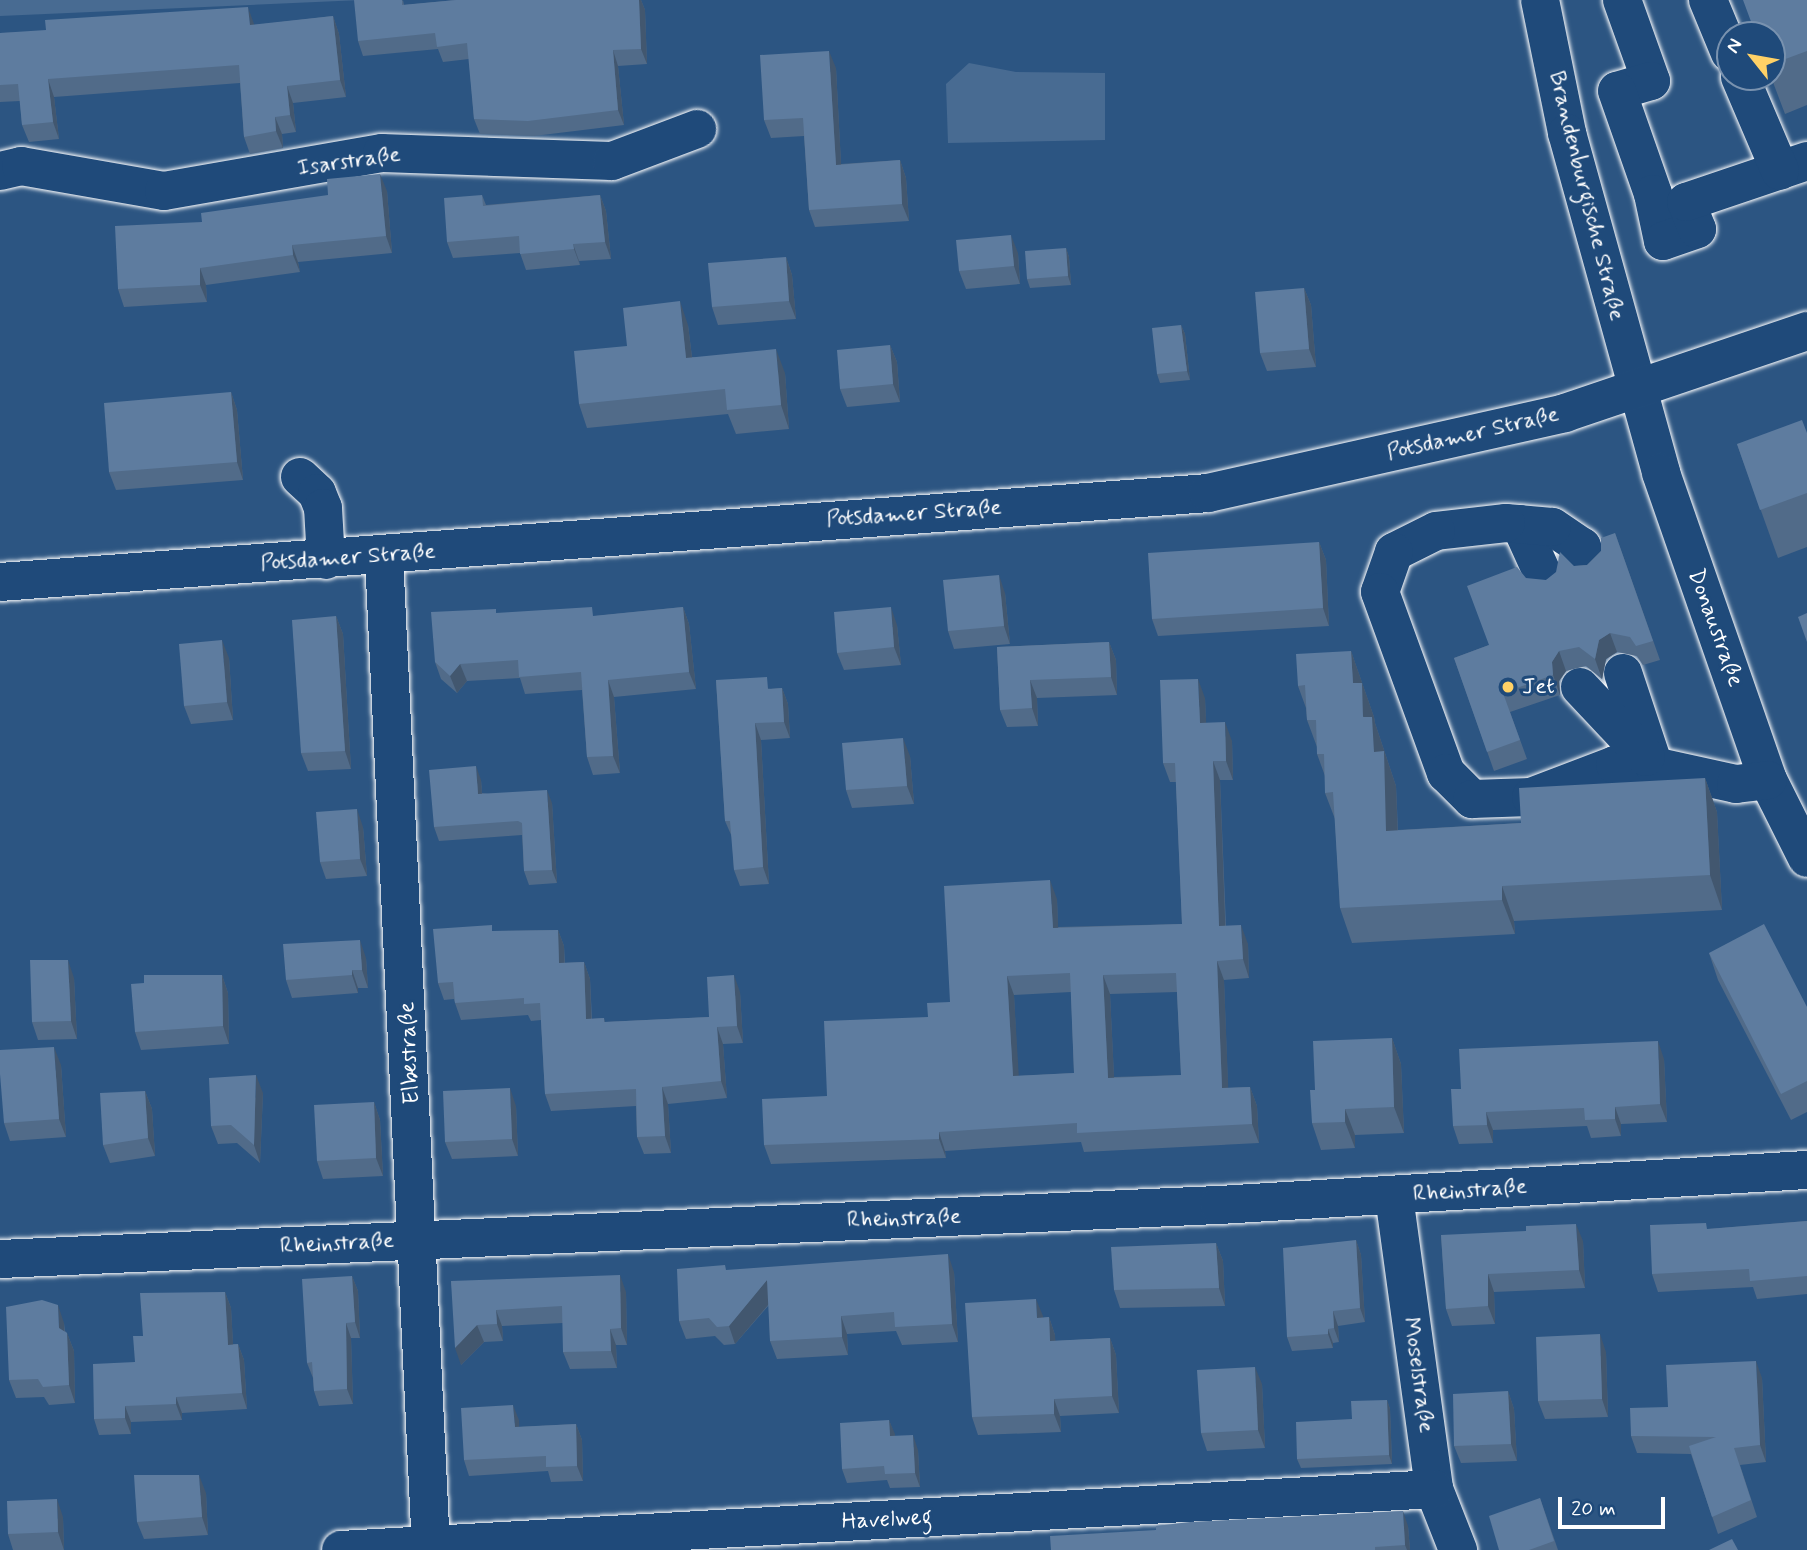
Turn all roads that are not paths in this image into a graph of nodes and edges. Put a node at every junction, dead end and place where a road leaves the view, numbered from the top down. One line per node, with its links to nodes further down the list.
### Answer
1 (1540, 0): 10 (street, Brandenburgische Straße)
2 (1622, 0): 7 (street)
3 (1708, 0): 4 (street)
4 (1717, 21)
5 (1748, 91): 7 (street)
6 (697, 129): 8 (street, Isarstraße)
7 (1794, 166)
8 (0, 171)
9 (1807, 331): 10 (street, Potsdamer Straße)
10 (1637, 391): 13 (street, Potsdamer Straße); 21 (street, Donaustraße)
11 (300, 477): 14 (street)
12 (1520, 524): 15 (street); 16 (street); 20 (street)
13 (384, 556): 14 (street, Potsdamer Straße); 25 (street, Elbestraße)
14 (326, 560): 17 (street, Potsdamer Straße)
15 (1587, 564)
16 (1545, 579)
17 (0, 582)
18 (1623, 673): 20 (street)
19 (1580, 687): 20 (street)
20 (1654, 766): 21 (street)
21 (1768, 780): 22 (street, Donaustraße)
22 (1807, 859)
23 (1807, 1170): 24 (street, Rheinstraße)
24 (1394, 1196): 25 (street, Rheinstraße); 27 (street, Moselstraße)
25 (419, 1240): 26 (street, Rheinstraße); 28 (street, Elbestraße)
26 (0, 1259)
27 (1434, 1489): 28 (street, Havelweg); 30 (street, Moselstraße)
28 (431, 1548): 29 (street, Havelweg)
29 (341, 1550)
30 (1458, 1550)

